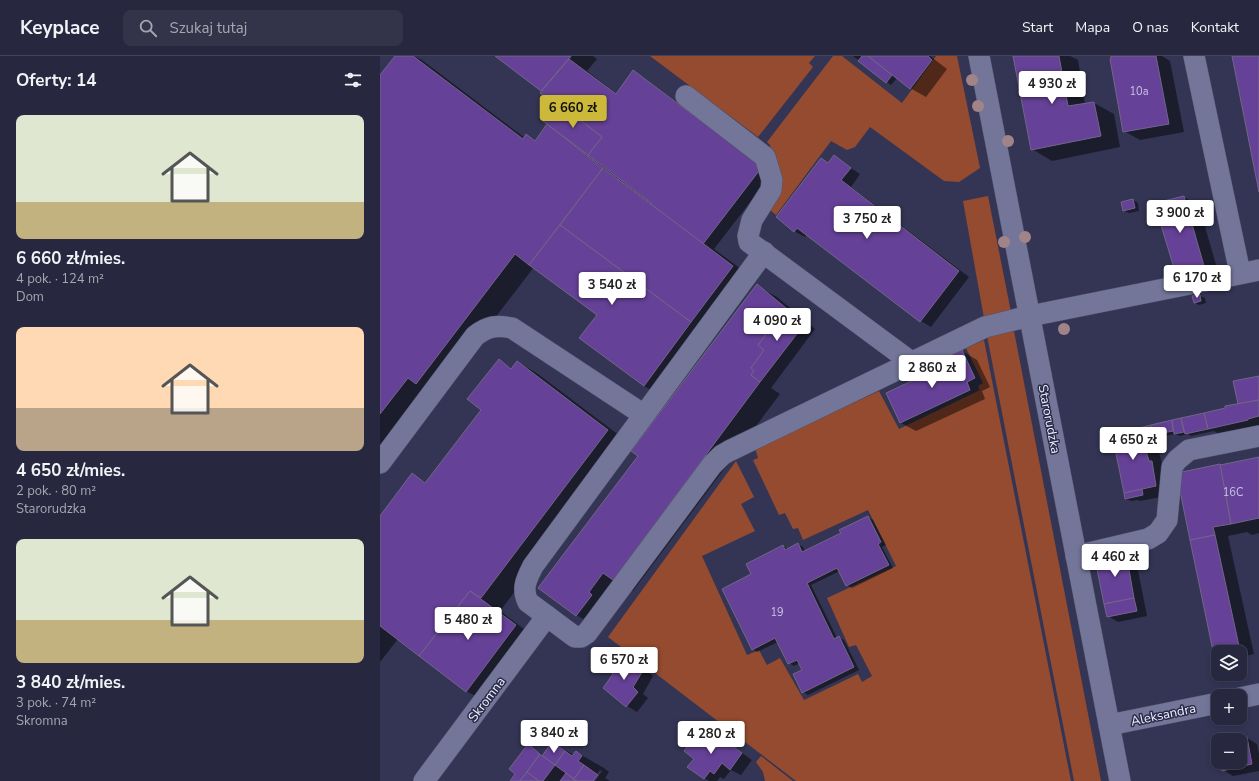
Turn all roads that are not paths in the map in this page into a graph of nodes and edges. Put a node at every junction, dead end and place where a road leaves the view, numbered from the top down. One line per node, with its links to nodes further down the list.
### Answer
1 (979, 56): 6 (street, Starorudzka)
2 (1194, 56): 5 (street)
3 (686, 96): 4 (street)
4 (764, 252): 7 (street); 8 (street)
5 (1250, 272): 6 (street)
6 (1030, 316): 7 (street); 11 (street, Starorudzka)
7 (911, 362): 12 (street)
8 (644, 415): 10 (street); 12 (street)
9 (1259, 436): 11 (street)
10 (380, 464)
11 (1076, 556): 16 (street, Starorudzka)
12 (547, 616): 17 (street, Skromna)
13 (1259, 694): 14 (street)
14 (1247, 697)
15 (1211, 704): 16 (street, Aleksandra)
16 (1109, 725): 18 (street, Starorudzka)
17 (424, 781)
18 (1120, 781)

